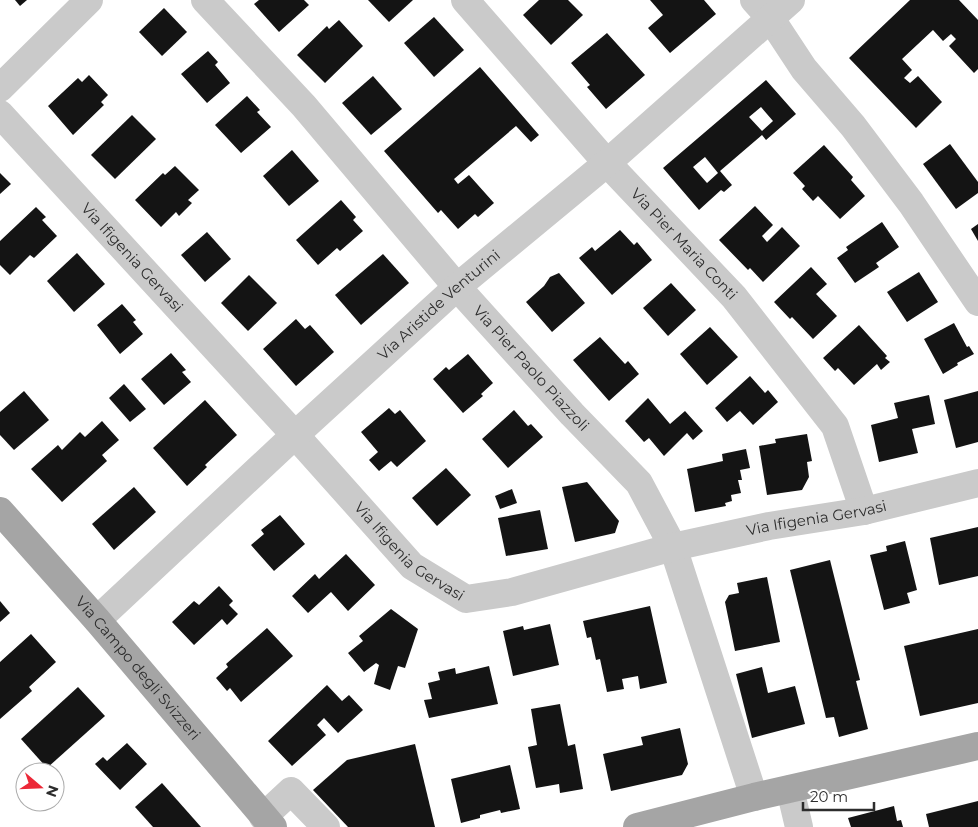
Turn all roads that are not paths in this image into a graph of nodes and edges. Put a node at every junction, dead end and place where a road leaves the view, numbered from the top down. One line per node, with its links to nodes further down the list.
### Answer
1 (88, 0): 6 (street)
2 (205, 0): 9 (street, Via Pier Paolo Piazzoli)
3 (465, 0): 8 (street, Via Pier Maria Conti)
4 (791, 0): 5 (street, Via Aristide Venturini)
5 (762, 9): 8 (street, Via Aristide Venturini); 10 (street)
6 (0, 88)
7 (0, 114): 11 (street, Via Ifigenia Gervasi)
8 (607, 162): 9 (street, Via Aristide Venturini); 14 (street, Via Pier Maria Conti)
9 (457, 287): 11 (street, Via Aristide Venturini); 15 (street, Via Pier Paolo Piazzoli)
10 (978, 302)
11 (295, 435): 15 (street, Via Ifigenia Gervasi); 16 (street, Via Aristide Venturini)
12 (978, 483): 14 (street, Via Ifigenia Gervasi)
13 (0, 511): 16 (main road, Via Campo degli Svizzeri)
14 (864, 511): 15 (street, Via Ifigenia Gervasi)
15 (673, 547): 19 (street, Via Pier Paolo Piazzoli)
16 (97, 620): 20 (main road, Via Campo degli Svizzeri)
17 (978, 746): 18 (main road)
18 (790, 789): 19 (main road); 23 (street)
19 (754, 797): 22 (main road)
20 (268, 822): 21 (street)
21 (326, 827)
22 (637, 827)
23 (799, 827)

